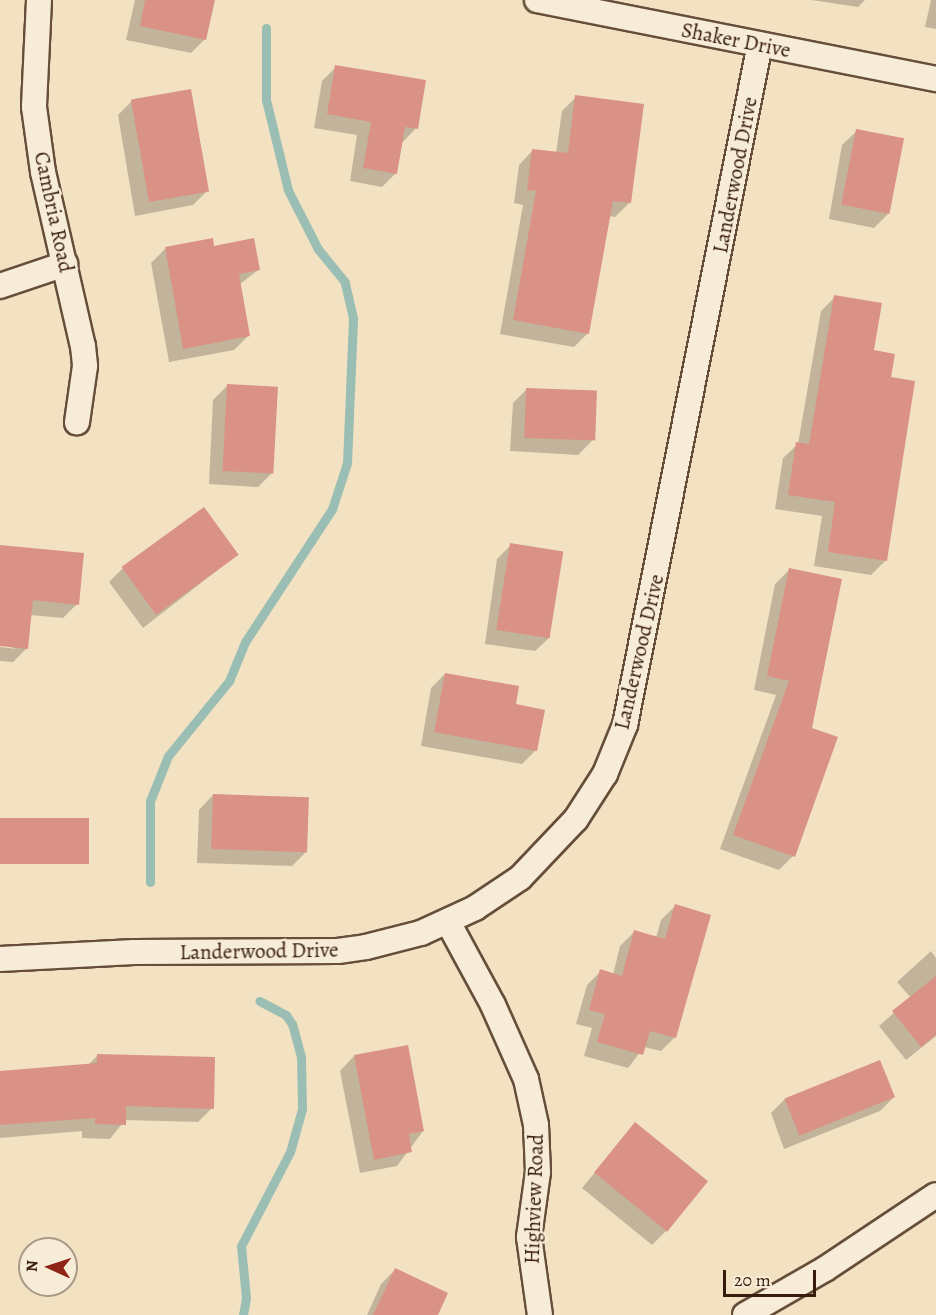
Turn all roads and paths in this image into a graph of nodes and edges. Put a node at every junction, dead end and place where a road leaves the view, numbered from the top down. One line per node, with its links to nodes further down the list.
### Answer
1 (39, 0): 5 (street, Cambria Road)
2 (537, 0): 3 (street, Shaker Drive)
3 (760, 44): 4 (street, Shaker Drive); 8 (street, Landerwood Drive)
4 (936, 79)
5 (65, 264): 6 (street); 7 (street, Cambria Road)
6 (0, 286)
7 (77, 422)
8 (448, 922): 9 (street, Landerwood Drive); 11 (street, Highview Road)
9 (0, 959)
10 (936, 1195): 12 (street)
11 (540, 1315)
12 (745, 1315)

